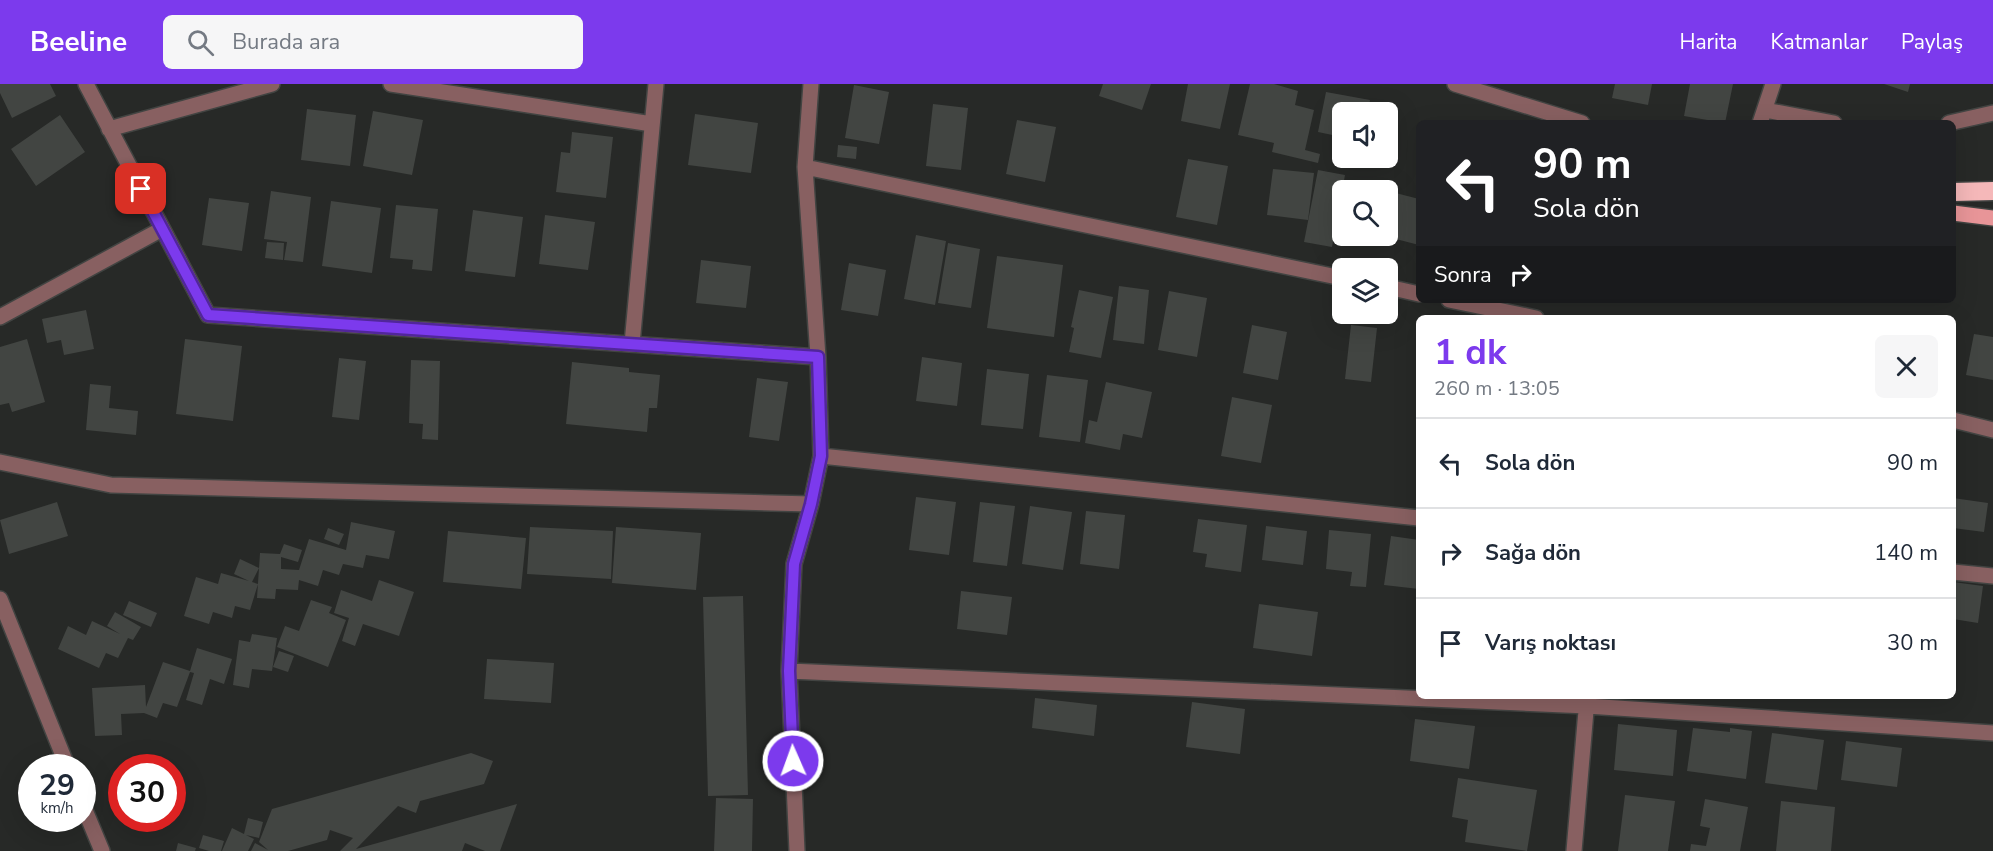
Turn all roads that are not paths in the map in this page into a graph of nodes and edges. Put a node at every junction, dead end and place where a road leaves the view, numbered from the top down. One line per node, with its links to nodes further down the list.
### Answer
1 (86, 84): 14 (street)
2 (272, 84): 14 (street)
3 (391, 84): 13 (street)
4 (656, 84): 13 (street)
5 (811, 84): 15 (street)
6 (1455, 84): 10 (street)
7 (1773, 84): 9 (street)
8 (1993, 113): 12 (street)
9 (1762, 116): 11 (street)
10 (1572, 120)
11 (1803, 120)
12 (1956, 121)
13 (652, 124): 27 (street)
14 (109, 129): 20 (street)
15 (805, 167): 21 (street); 28 (street)
16 (1993, 191): 17 (highway)
17 (1956, 192)
18 (1956, 213): 19 (main road)
19 (1993, 218)
20 (162, 229): 26 (street); 27 (street)
21 (1332, 276)
22 (1398, 289): 23 (street)
23 (1416, 293)
24 (1464, 303): 25 (street)
25 (1522, 315)
26 (0, 317)
27 (632, 344): 28 (street)
28 (818, 357): 31 (street)
29 (1956, 421): 30 (street)
30 (1993, 430)
31 (821, 456): 33 (street); 34 (street)
32 (0, 462): 33 (street)
33 (811, 504): 38 (street)
34 (1416, 518)
35 (1956, 572): 36 (street)
36 (1993, 576)
37 (0, 599): 43 (street)
38 (789, 671): 39 (street); 46 (street)
39 (1416, 695)
40 (1534, 699): 41 (street)
41 (1587, 701): 42 (street); 47 (street)
42 (1993, 733)
43 (62, 754)
44 (94, 832): 45 (street)
45 (102, 851)
46 (797, 851)
47 (1574, 851)

